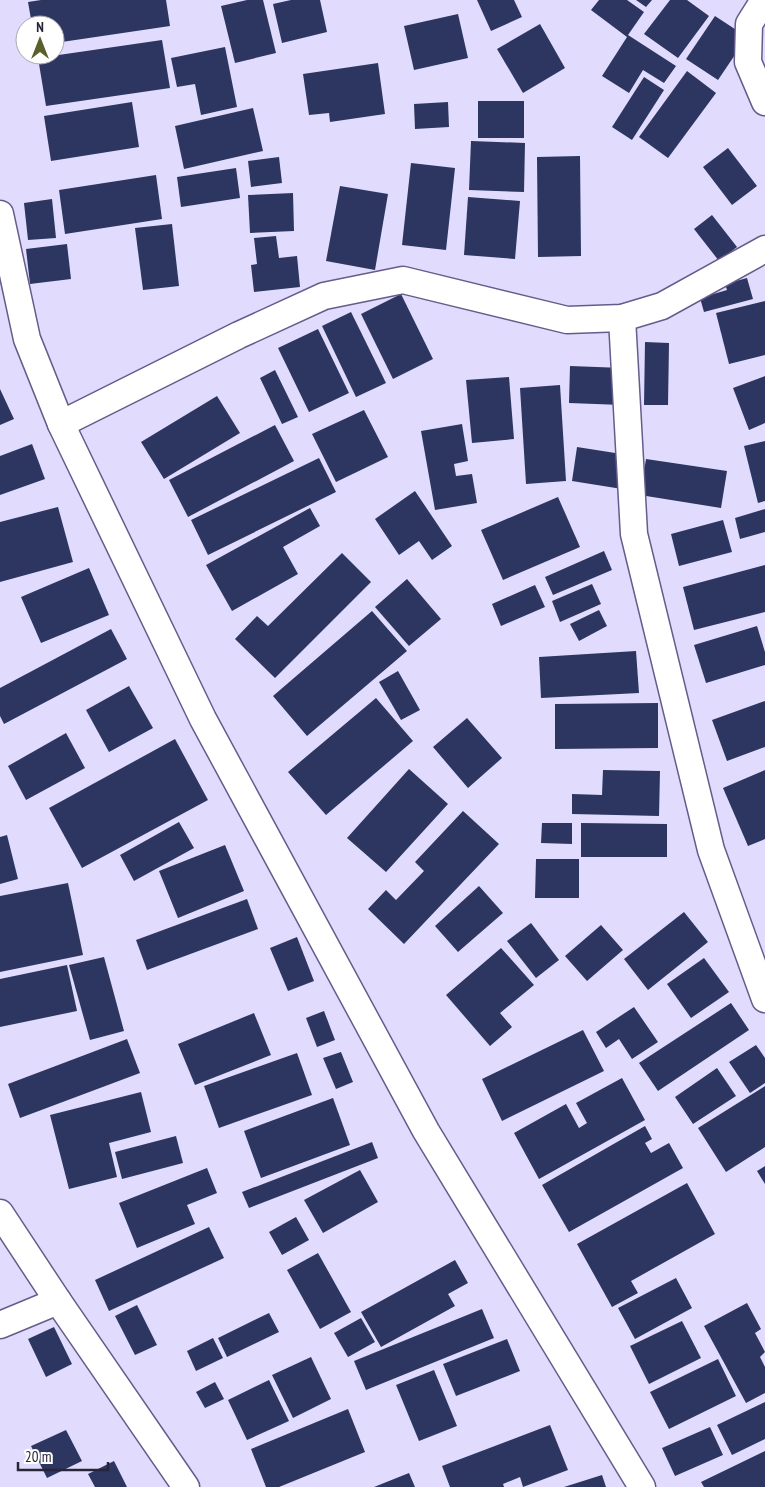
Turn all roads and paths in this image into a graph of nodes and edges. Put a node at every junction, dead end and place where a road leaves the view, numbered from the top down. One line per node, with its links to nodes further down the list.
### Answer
1 (764, 0): 2 (street)
2 (765, 102)
3 (0, 214): 6 (street)
4 (765, 248): 5 (street)
5 (622, 318): 6 (street); 7 (street)
6 (62, 424): 12 (street)
7 (765, 1000)
8 (0, 1213): 9 (street)
9 (58, 1302): 10 (street); 11 (street)
10 (0, 1325)
11 (186, 1487)
12 (642, 1487)

